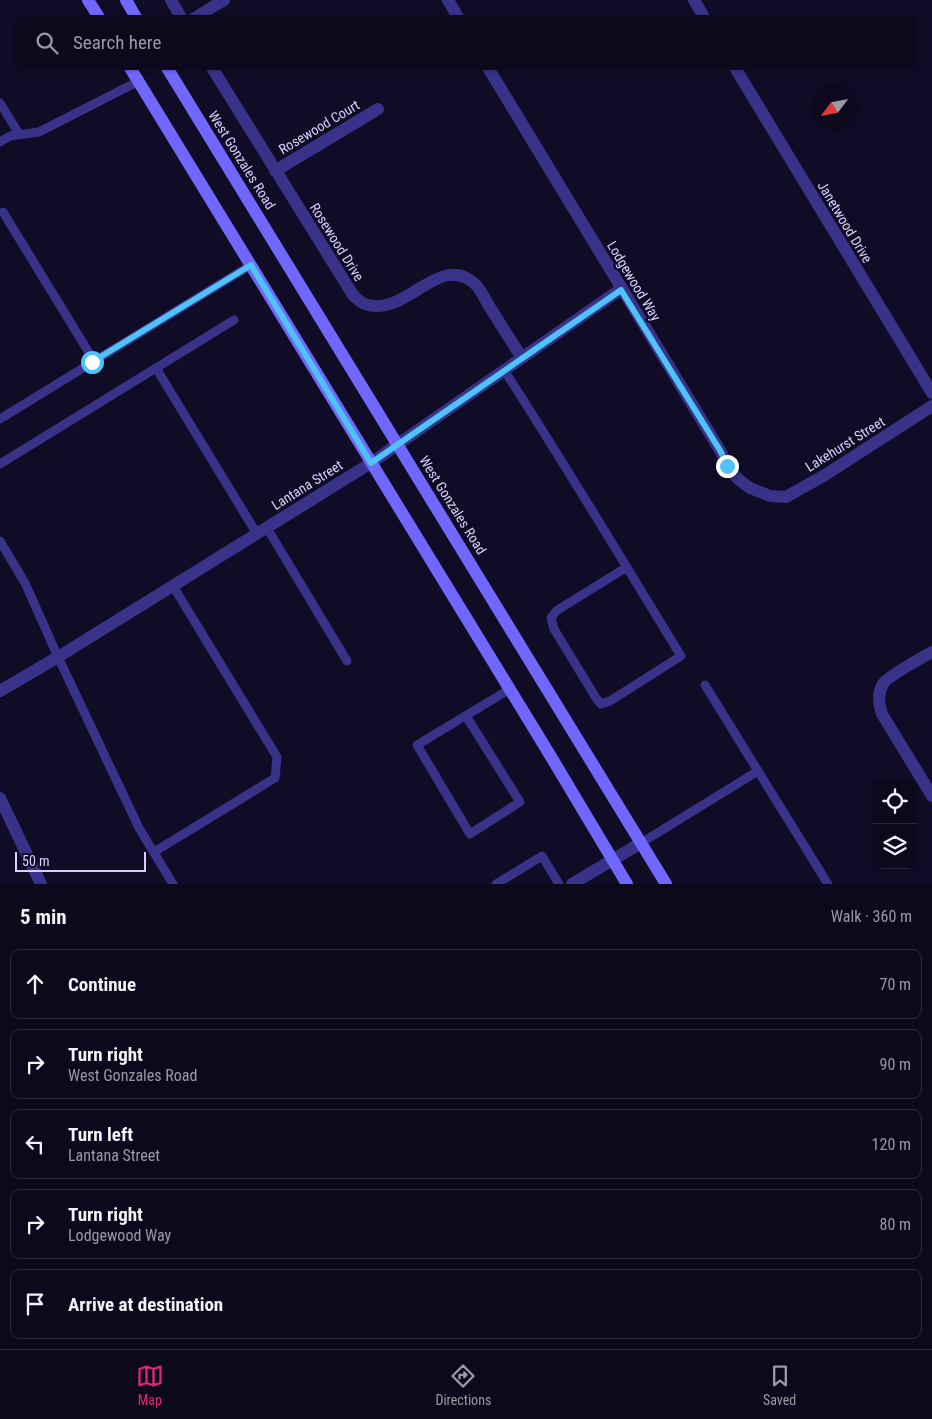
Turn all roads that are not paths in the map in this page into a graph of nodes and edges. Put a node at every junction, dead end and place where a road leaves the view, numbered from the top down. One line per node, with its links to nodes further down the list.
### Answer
1 (88, 0): 7 (main road)
2 (126, 0): 8 (main road)
3 (171, 0): 9 (street)
4 (224, 0): 10 (street)
5 (448, 0): 11 (street)
6 (694, 0): 12 (street)
7 (97, 15)
8 (135, 15)
9 (180, 15)
10 (200, 15)
11 (457, 15)
12 (703, 15)
13 (132, 70): 18 (main road)
14 (168, 70): 35 (main road, West Gonzales Road)
15 (213, 70): 23 (street, Rosewood Drive)
16 (489, 70): 26 (street, Lodgewood Way)
17 (736, 70): 32 (street, Janetwood Drive)
18 (139, 81): 21 (lane); 25 (main road)
19 (0, 102): 21 (lane)
20 (378, 109): 23 (street, Rosewood Court)
21 (20, 134): 22 (lane)
22 (0, 142)
23 (275, 171): 28 (street, Rosewood Drive)
24 (3, 212): 29 (lane)
25 (251, 265): 29 (lane); 36 (main road)
26 (621, 290): 28 (street, Lantana Street); 38 (street, Lodgewood Way)
27 (234, 320): 30 (lane)
28 (522, 358): 31 (street, Lantana Street)
29 (94, 361): 34 (lane)
30 (156, 368): 37 (lane); 39 (lane)
31 (504, 370): 35 (street, Lantana Street); 41 (lane)
32 (932, 393)
33 (932, 406): 38 (street, Lakehurst Street)
34 (0, 419)
35 (398, 444): 36 (street, Lantana Street); 53 (main road, West Gonzales Road)
36 (371, 463): 39 (street, Lantana Street); 47 (main road)
37 (0, 464)
38 (770, 496)
39 (262, 531): 42 (street, Lantana Street); 45 (lane)
40 (0, 541): 44 (lane)
41 (627, 567): 41 (lane)
42 (173, 586): 44 (street, Lantana Street); 54 (lane)
43 (932, 652): 51 (street)
44 (58, 657): 48 (street, Lantana Street); 54 (lane)
45 (347, 661)
46 (705, 684): 50 (lane)
47 (510, 689): 49 (lane); 55 (main road)
48 (0, 691)
49 (466, 716): 49 (lane)
50 (758, 771): 53 (lane); 63 (lane)
51 (932, 796)
52 (0, 798): 56 (street)
53 (641, 843): 55 (street); 62 (main road, West Gonzales Road)
54 (154, 852): 57 (lane)
55 (613, 860): 60 (street); 61 (main road)
56 (40, 884)
57 (173, 884)
58 (496, 884): 59 (lane)
59 (559, 884)
60 (572, 884)
61 (627, 884)
62 (666, 884)
63 (828, 884)

